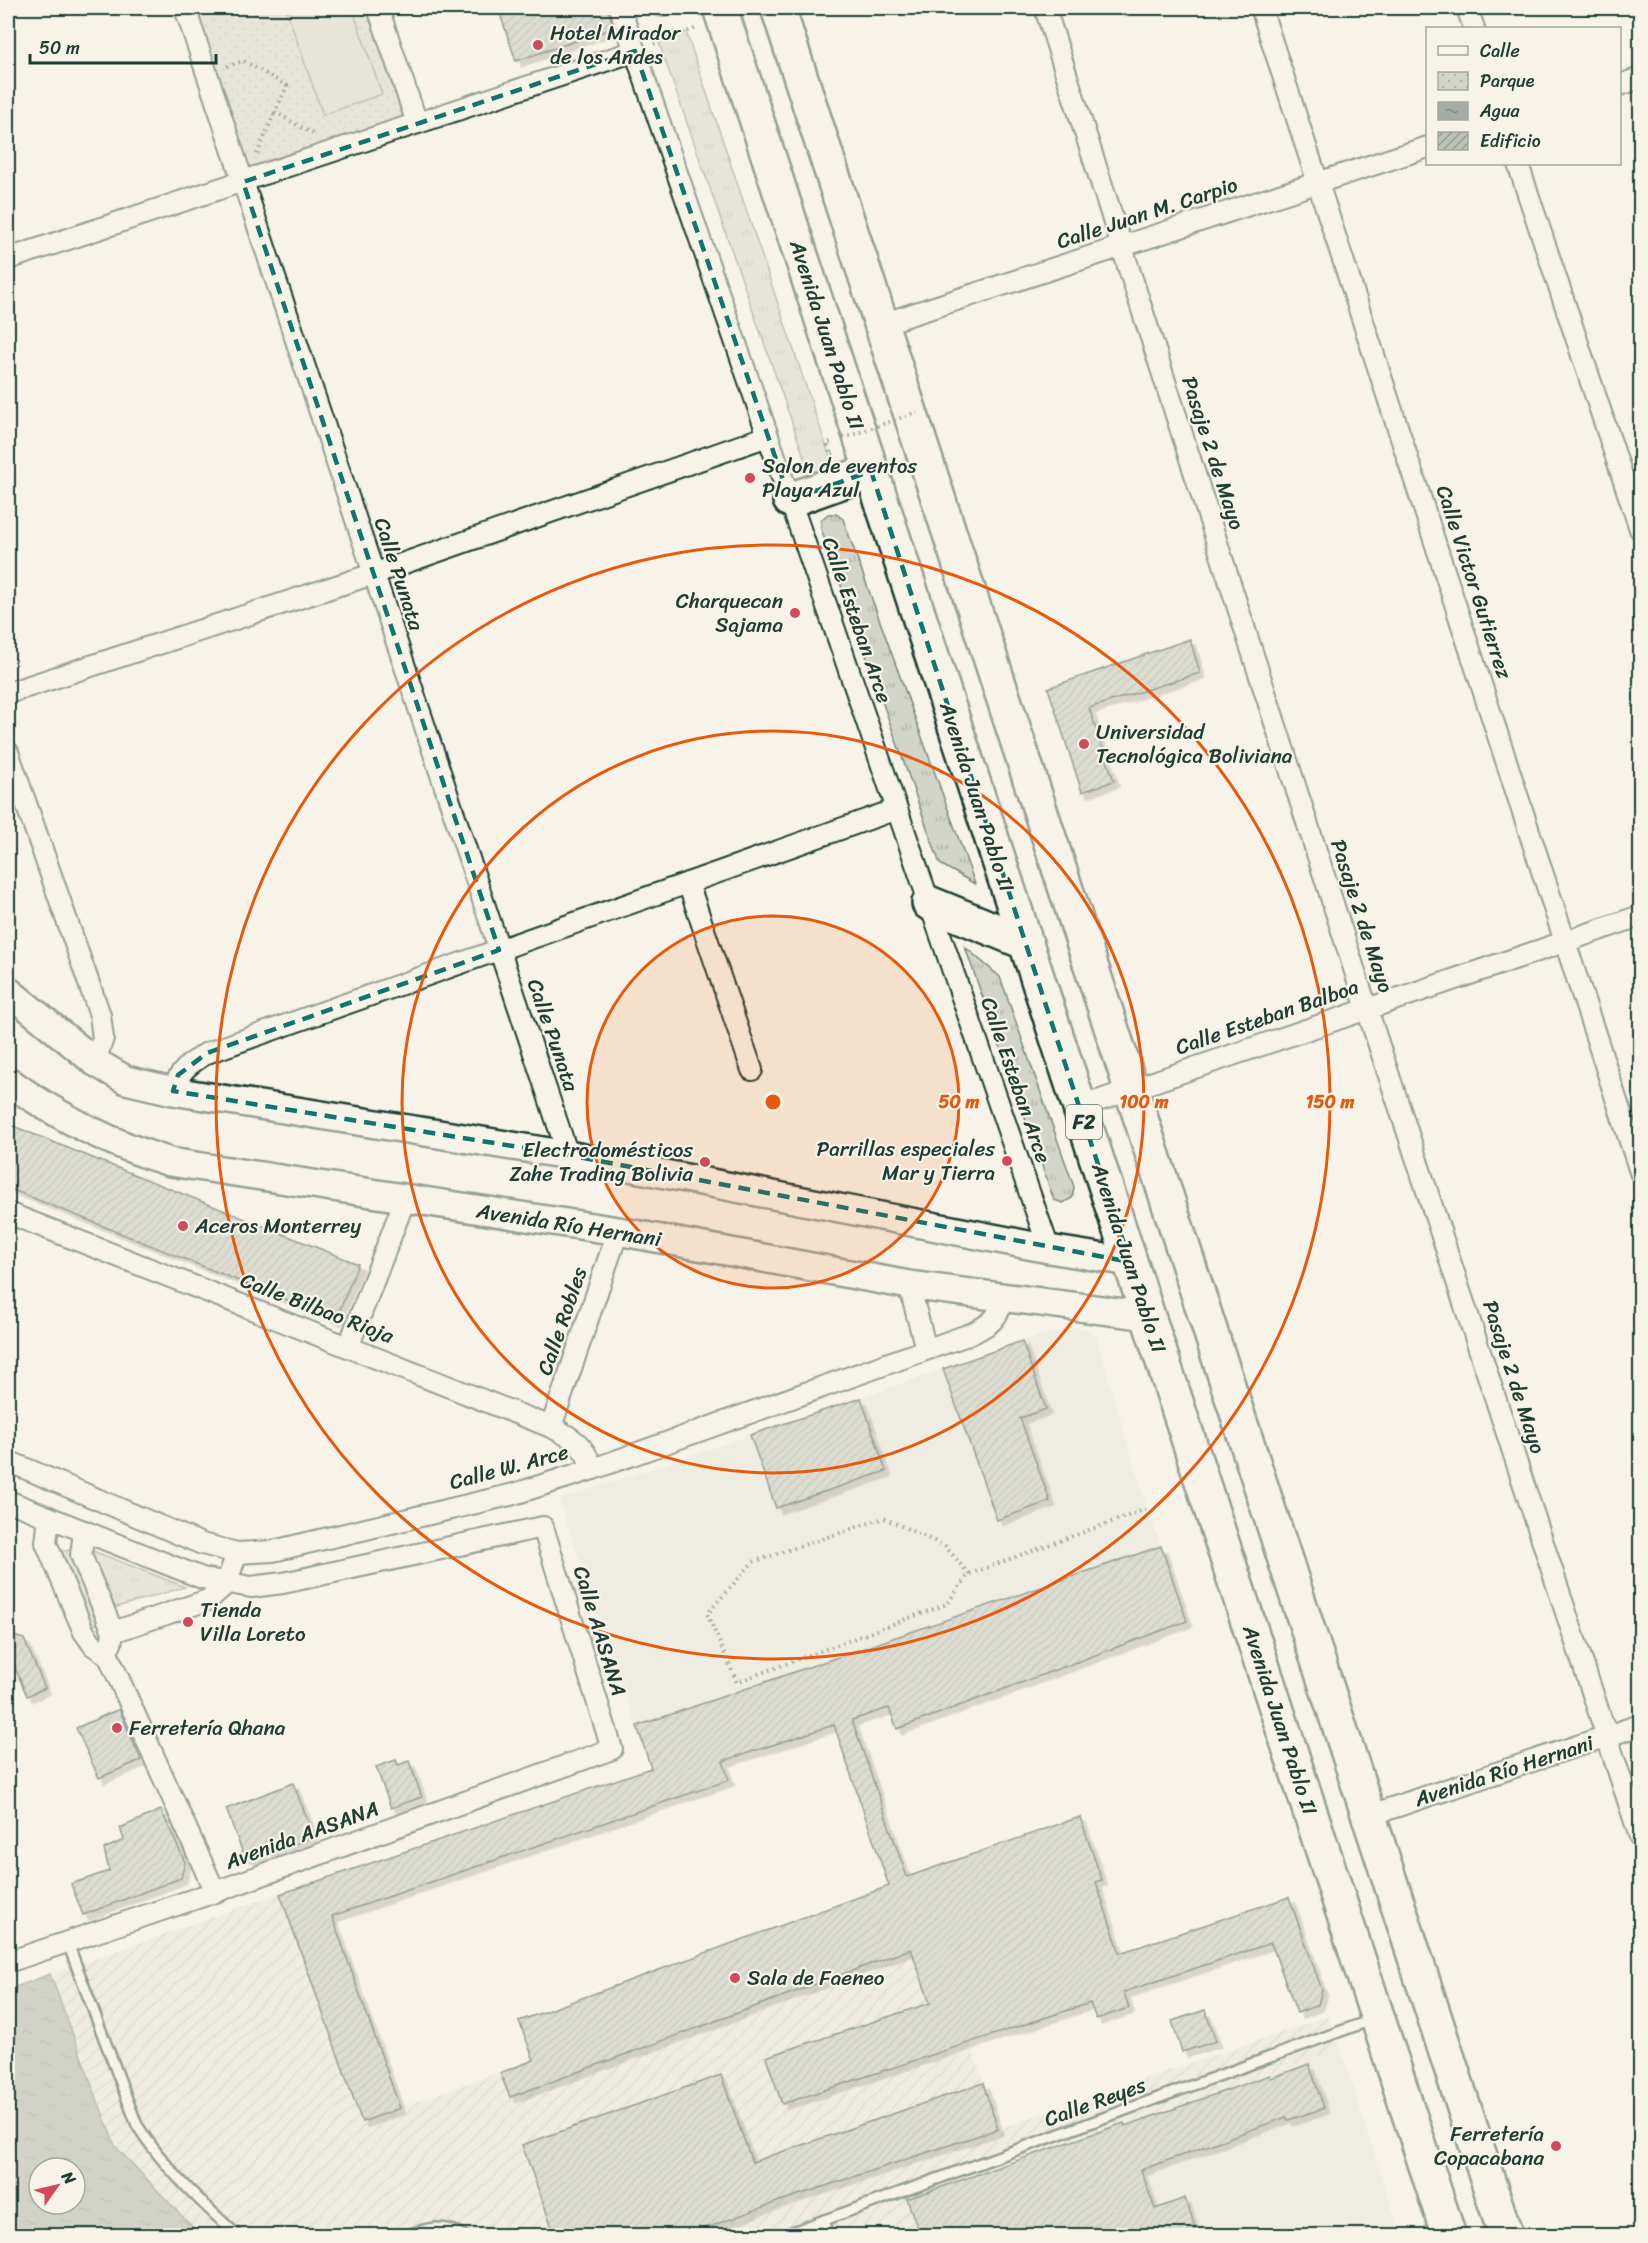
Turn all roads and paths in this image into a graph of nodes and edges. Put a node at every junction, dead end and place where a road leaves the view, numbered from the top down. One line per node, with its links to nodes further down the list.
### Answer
1 (184, 8): 20 (street, Calle Punata)
2 (378, 8): 15 (street)
3 (620, 8): 10 (street, Calle Esteban Arce)
4 (778, 8): 24 (highway)
5 (1045, 8): 22 (street, Pasaje 2 de Mayo)
6 (1261, 8): 21 (street, Calle Victor Gutierrez)
7 (1467, 8): 9 (street)
8 (722, 13): 10 (path); 28 (highway, Avenida Juan Pablo II / F2)
9 (1474, 27)
10 (635, 51): 15 (street); 26 (street, Calle Esteban Arce)
11 (222, 68): 14 (path)
12 (1641, 78): 13 (street)
13 (1621, 85)
14 (275, 112): 16 (path); 18 (path)
15 (417, 123): 20 (street)
16 (316, 136)
17 (1426, 148): 21 (street, Calle Juan M. Carpio)
18 (255, 159)
19 (1518, 165): 30 (street)
20 (243, 182): 23 (street); 31 (street, Calle Punata)
21 (1318, 183): 22 (street, Calle Juan M. Carpio); 39 (street, Calle Victor Gutierrez)
22 (1122, 246): 24 (street, Calle Juan M. Carpio); 42 (street, Pasaje 2 de Mayo)
23 (8, 259)
24 (882, 324): 46 (highway)
25 (917, 412): 27 (path, bridge)
26 (768, 436): 29 (street, Calle Esteban Arce); 31 (street)
27 (843, 438)
28 (871, 471): 29 (highway); 38 (highway, Avenida Juan Pablo II / F2)
29 (790, 500): 34 (street, Calle Esteban Arce)
30 (1641, 530)
31 (374, 574): 32 (street); 40 (street, Calle Punata)
32 (8, 693)
33 (8, 752): 43 (street)
34 (897, 809): 35 (street); 36 (street, Calle Esteban Arce)
35 (688, 883): 40 (street); 44 (street)
36 (929, 903): 38 (highway); 54 (street, Calle Esteban Arce)
37 (1641, 916): 39 (street, Calle Esteban Balboa)
38 (1024, 942): 48 (highway, Avenida Juan Pablo II / F2)
39 (1566, 942): 42 (street, Calle Esteban Balboa); 50 (street, Calle Victor Gutierrez)
40 (499, 950): 47 (street); 49 (street, Calle Punata)
41 (8, 991): 43 (street)
42 (1367, 1009): 46 (street, Calle Esteban Balboa); 74 (street, Pasaje 2 de Mayo)
43 (95, 1062): 47 (street)
44 (752, 1070)
45 (8, 1081): 51 (street, Avenida Río Hernani)
46 (1133, 1088): 48 (street, Calle Esteban Balboa); 76 (highway)
47 (173, 1091): 49 (street)
48 (1080, 1107): 55 (highway, Avenida Juan Pablo II / F2)
49 (568, 1155): 54 (street)
50 (1641, 1172)
51 (405, 1199): 53 (street, Avenida Río Hernani); 59 (street)
52 (8, 1213): 59 (street, Calle Bilbao Rioja)
53 (618, 1231): 56 (street, Avenida Río Hernani); 61 (street, Calle Robles)
54 (1049, 1249): 55 (street)
55 (1130, 1262): 58 (highway, Avenida Juan Pablo II / F2)
56 (909, 1285): 57 (street, Avenida Río Hernani); 60 (street)
57 (1002, 1298): 58 (street, Avenida Río Hernani); 60 (street, Calle W. Arce)
58 (1148, 1316): 81 (highway, Avenida Juan Pablo II / F2)
59 (349, 1346): 61 (street, Calle Bilbao Rioja)
60 (926, 1349): 63 (street, Calle W. Arce)
61 (551, 1427): 63 (street, Calle Bilbao Rioja)
62 (8, 1461): 68 (street, Calle W. Arce)
63 (593, 1468): 68 (street, Calle W. Arce)
64 (10, 1508): 66 (street)
65 (1147, 1509): 69 (path)
66 (49, 1517): 67 (street); 72 (street)
67 (84, 1531): 70 (street); 71 (street)
68 (237, 1553): 70 (street)
69 (969, 1574): 69 (path)
70 (226, 1584): 71 (street); 75 (street, Calle AASANA)
71 (113, 1632): 72 (street)
72 (108, 1655): 78 (street)
73 (1641, 1725): 74 (street, Avenida Río Hernani)
74 (1608, 1736): 76 (street, Avenida Río Hernani); 77 (street, Pasaje 2 de Mayo)
75 (612, 1749): 78 (street, Avenida AASANA)
76 (1368, 1816): 89 (highway)
77 (1641, 1837)
78 (215, 1892): 79 (street, Avenida AASANA)
79 (67, 1941): 80 (street, Avenida AASANA); 83 (lane)
80 (8, 1962)
81 (1378, 2018): 82 (lane, Calle Reyes); 88 (highway, Avenida Juan Pablo II / F2)
82 (824, 2220): 86 (lane, Calle Reyes); 87 (lane)
83 (238, 2235)
84 (404, 2235): 85 (lane)
85 (464, 2235)
86 (781, 2235)
87 (829, 2235)
88 (1449, 2235)
89 (1506, 2235)

